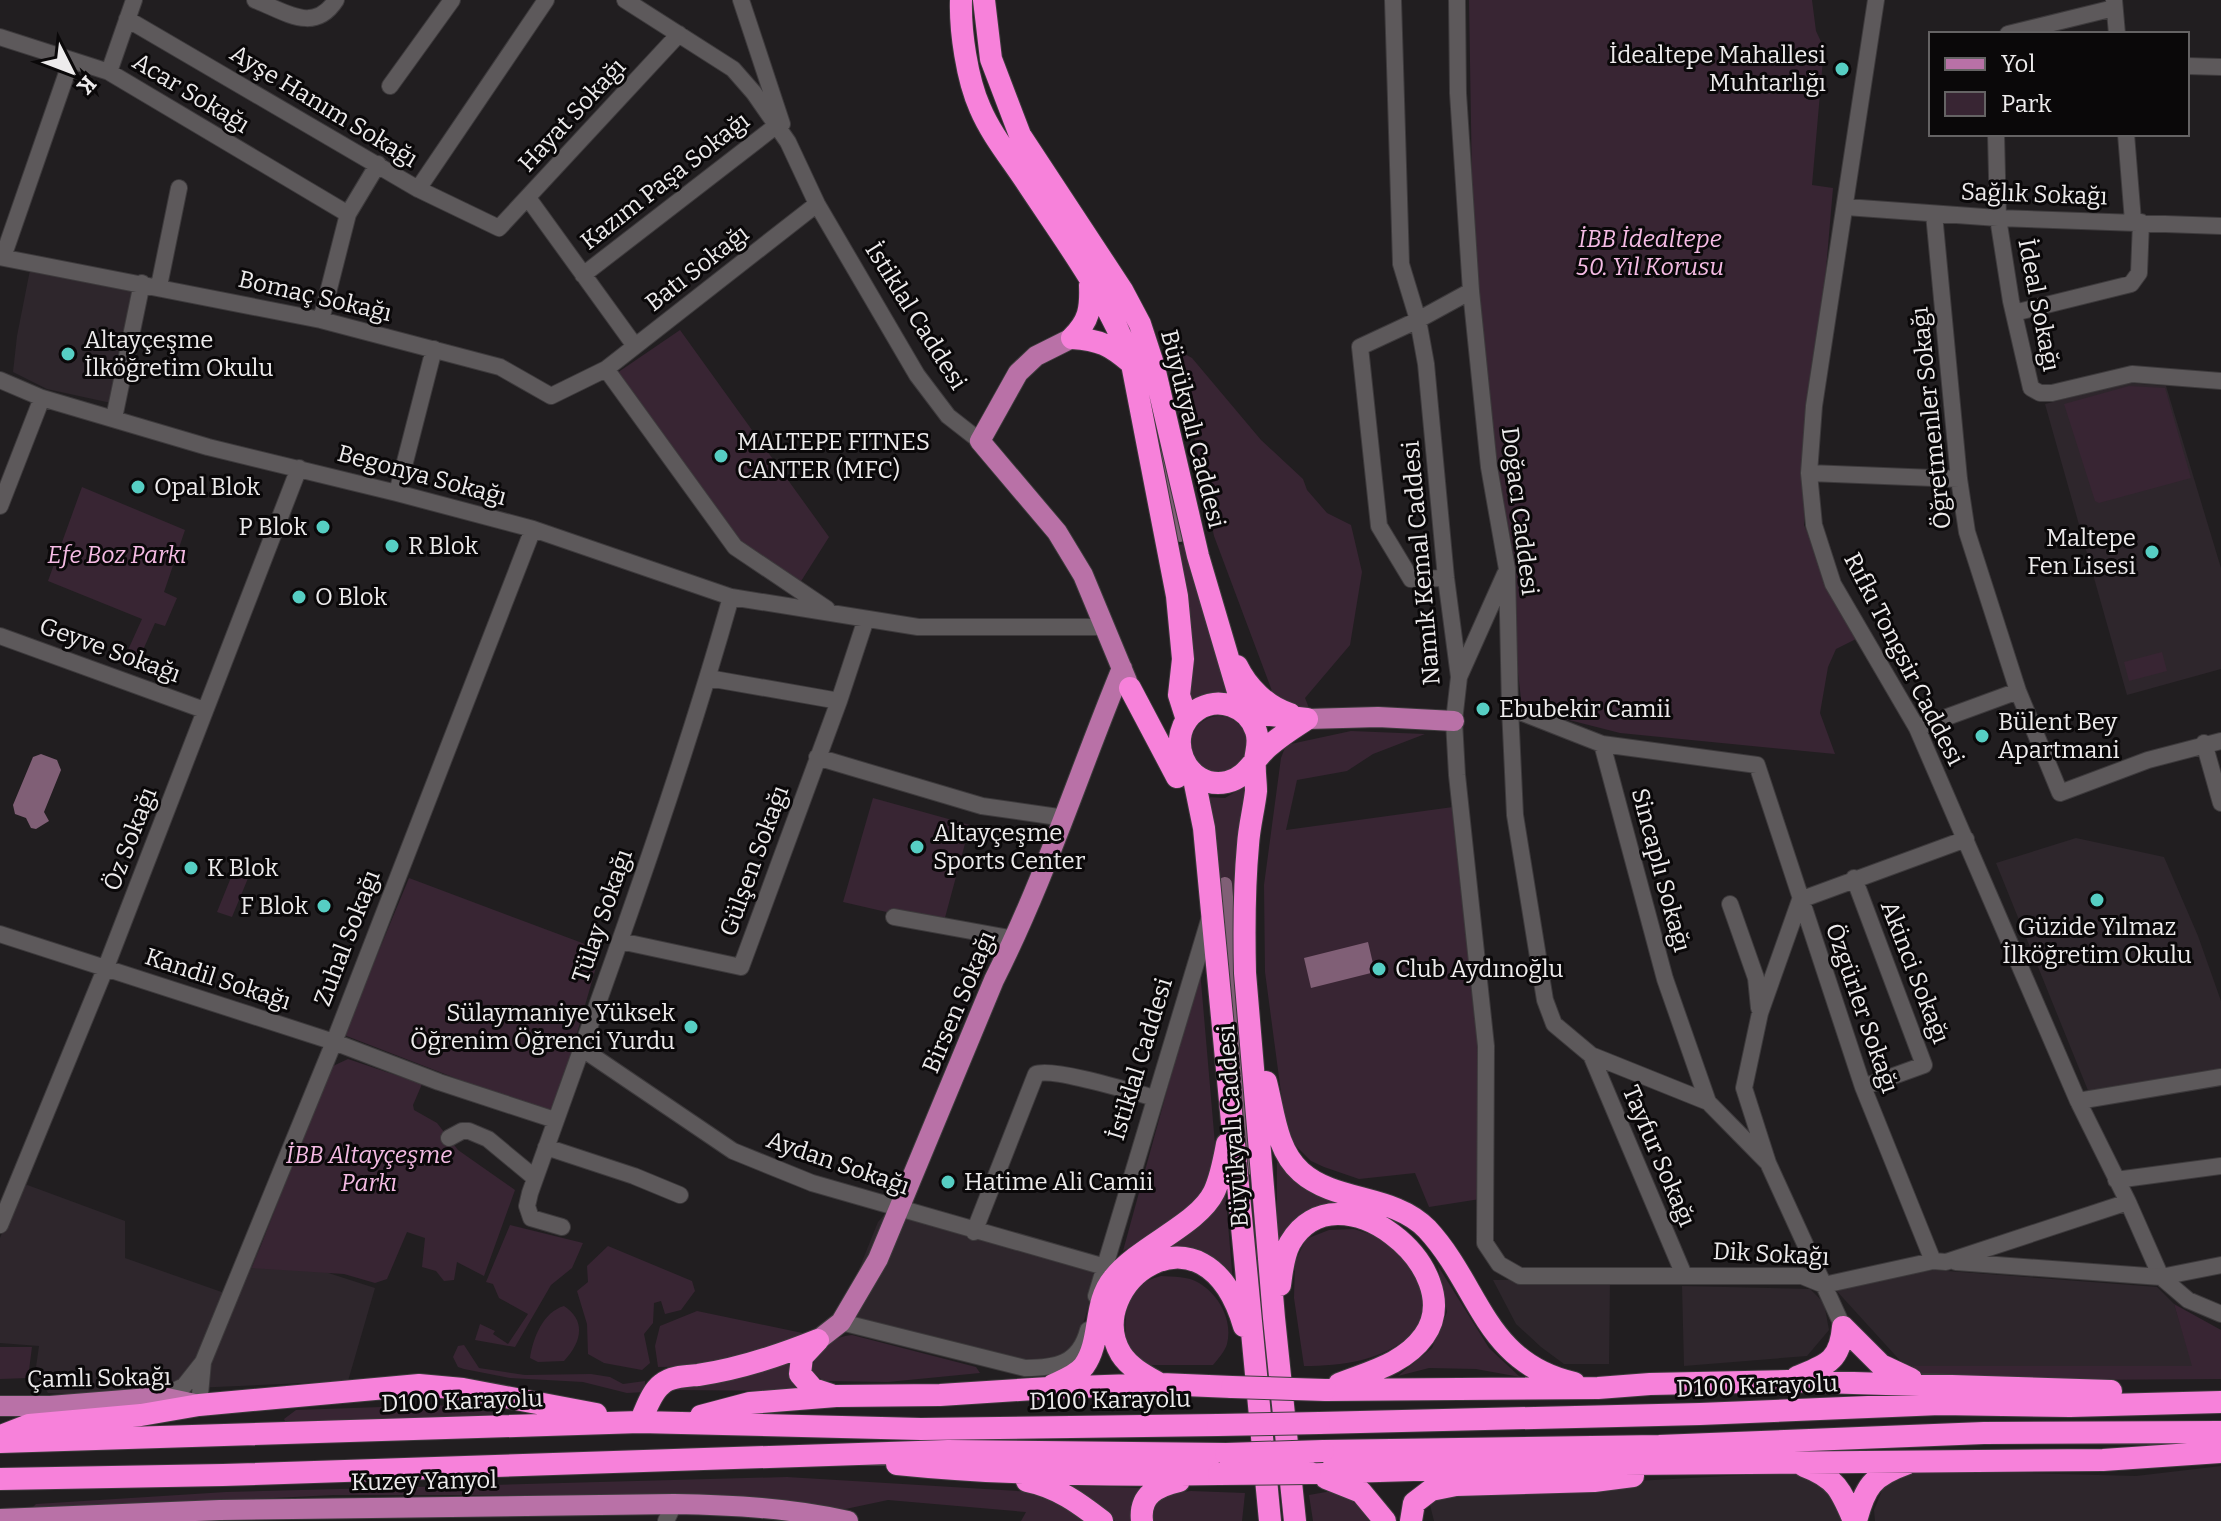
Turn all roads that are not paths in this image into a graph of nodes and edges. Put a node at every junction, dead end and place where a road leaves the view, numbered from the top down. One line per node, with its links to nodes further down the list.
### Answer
1 (134, 0): 14 (street)
2 (255, 0): 3 (street)
3 (336, 0)
4 (452, 0): 23 (street)
5 (546, 0): 30 (street)
6 (625, 0): 17 (street, İstiklal Caddesi)
7 (741, 0): 27 (street)
8 (961, 0): 42 (highway, Büyükyalı Caddesi)
9 (984, 0): 70 (highway, Büyükyalı Caddesi)
10 (1393, 0): 47 (street, Namık Kemal Caddesi)
11 (1457, 0): 44 (street, Doğacı Caddesi)
12 (1876, 0): 33 (street, Rıfkı Tongsir Caddesi)
13 (2114, 4): 15 (street); 16 (street)
14 (127, 19): 22 (street); 28 (street, Ayşe Hanım Sokağı)
15 (2015, 32)
16 (2117, 32)
17 (679, 34): 24 (street, İstiklal Caddesi); 31 (street, Hayat Sokağı)
18 (0, 37): 19 (street, Acar Sokağı)
19 (71, 61): 22 (street, Acar Sokağı); 40 (street)
20 (2189, 66): 21 (street)
21 (2221, 67)
22 (109, 72): 34 (street, Acar Sokağı)
23 (390, 86)
24 (777, 125): 27 (street, İstiklal Caddesi); 41 (street, Kazım Paşa Sokağı)
25 (1996, 136): 36 (street, İdeal Sokağı)
26 (2126, 136): 37 (street)
27 (788, 142): 32 (street, İstiklal Caddesi)
28 (378, 164): 30 (street, Ayşe Hanım Sokağı); 34 (street)
29 (179, 188): 43 (street)
30 (418, 189): 39 (street, Ayşe Hanım Sokağı)
31 (528, 198): 39 (street, Hayat Sokağı); 41 (street)
32 (817, 204): 49 (street, Batı Sokağı); 57 (street, İstiklal Caddesi)
33 (1846, 207): 35 (street, Sağlık Sokağı); 59 (street, Rıfkı Tongsir Caddesi)
34 (348, 214): 46 (street)
35 (1934, 214): 36 (street, Sağlık Sokağı); 60 (street, Öğretmenler Sokağı)
36 (1998, 218): 37 (street, Sağlık Sokağı); 45 (street, İdeal Sokağı)
37 (2137, 221): 38 (street, Sağlık Sokağı); 45 (street)
38 (2221, 226)
39 (499, 228)
40 (2, 257): 43 (street, Bomaç Sokağı)
41 (583, 275): 49 (street)
42 (1089, 280): 48 (highway); 51 (highway, Büyükyalı Caddesi)
43 (150, 285): 46 (street, Bomaç Sokağı); 56 (street)
44 (1471, 291): 47 (street); 64 (street, Doğacı Caddesi)
45 (2014, 313): 54 (street, İdeal Sokağı)
46 (321, 320): 50 (street, Bomaç Sokağı)
47 (1418, 320): 65 (street, Namık Kemal Caddesi); 65 (street)
48 (1072, 338): 51 (highway, Büyükyalı Caddesi); 57 (main road)
49 (635, 346): 52 (street, Batı Sokağı)
50 (434, 349): 52 (street, Bomaç Sokağı); 61 (street)
51 (1132, 364): 81 (highway, Büyükyalı Caddesi)
52 (606, 369): 67 (street, Begonya Sokağı)
53 (0, 380): 55 (street, Begonya Sokağı)
54 (2221, 381)
55 (42, 398): 56 (street, Begonya Sokağı); 62 (street)
56 (114, 418): 58 (street, Begonya Sokağı)
57 (980, 441): 69 (main road, İstiklal Caddesi)
58 (299, 468): 61 (street, Begonya Sokağı); 78 (street, Öz Sokağı)
59 (1809, 473): 60 (street); 83 (street, Rıfkı Tongsir Caddesi)
60 (1959, 479): 75 (street, Öğretmenler Sokağı)
61 (397, 493): 63 (street, Begonya Sokağı)
62 (0, 506)
63 (533, 529): 66 (street, Begonya Sokağı); 104 (street, Zuhal Sokağı)
64 (1507, 569): 72 (street); 77 (street, Doğacı Caddesi)
65 (1446, 578): 72 (street, Namık Kemal Caddesi)
66 (731, 597): 67 (street, Begonya Sokağı); 73 (street, Tülay Sokağı)
67 (833, 613): 68 (street, Begonya Sokağı)
68 (866, 619): 69 (street, Begonya Sokağı); 76 (street, Gülşen Sokağı)
69 (1104, 627): 74 (main road, İstiklal Caddesi)
70 (1220, 631): 79 (highway, Büyükyalı Caddesi); 80 (highway)
71 (0, 636): 78 (street, Geyve Sokağı)
72 (1459, 677): 82 (street, Namık Kemal Caddesi)
73 (708, 678): 76 (street); 100 (street, Tülay Sokağı)
74 (1126, 678): 81 (highway); 90 (main road, Birsen Sokağı); 91 (highway, İstiklal Caddesi)
75 (2018, 691): 83 (street); 84 (street, Öğretmenler Sokağı)
76 (839, 701): 86 (street, Gülşen Sokağı)
77 (1510, 708): 85 (street); 106 (street, Doğacı Caddesi)
78 (204, 710): 101 (street, Öz Sokağı)
79 (1244, 712): 80 (highway); 81 (highway); 87 (highway, Büyükyalı Caddesi)
80 (1307, 719): 82 (main road); 87 (highway)
81 (1187, 720): 88 (highway, Büyükyalı Caddesi)
82 (1454, 721): 127 (street, Namık Kemal Caddesi)
83 (1917, 728): 92 (street, Rıfkı Tongsir Caddesi)
84 (2212, 742): 89 (street)
85 (1602, 744): 94 (street, Özgürler Sokağı); 111 (street, Sincaplı Sokağı)
86 (817, 757): 90 (street); 100 (street, Gülşen Sokağı)
87 (1255, 759): 88 (highway); 102 (highway, Büyükyalı Caddesi)
88 (1193, 774): 91 (highway)
89 (2221, 803)
90 (1065, 818): 99 (main road, Birsen Sokağı)
91 (1204, 828): 96 (highway, Büyükyalı Caddesi)
92 (1966, 839): 93 (street); 110 (street, Rıfkı Tongsir Caddesi)
93 (1854, 878): 94 (street); 108 (street, Akinci Sokağı)
94 (1800, 900): 103 (street); 108 (street, Özgürler Sokağı)
95 (1730, 904): 103 (street)
96 (1212, 910): 109 (street, İstiklal Caddesi); 113 (highway, Büyükyalı Caddesi)
97 (894, 917): 99 (street)
98 (0, 934): 101 (street, Kandil Sokağı)
99 (1015, 939): 122 (main road, Birsen Sokağı)
100 (620, 941): 105 (street, Tülay Sokağı)
101 (106, 967): 104 (street, Kandil Sokağı); 123 (street, Öz Sokağı)
102 (1250, 1012): 134 (highway, Büyükyalı Caddesi); 144 (highway)
103 (1760, 1013): 116 (street)
104 (334, 1042): 112 (street, Kandil Sokağı); 138 (street, Zuhal Sokağı)
105 (581, 1048): 112 (street, Tülay Sokağı); 122 (street, Aydan Sokağı)
106 (1591, 1055): 111 (street); 130 (street, Tayfur Sokağı)
107 (2221, 1077): 110 (street)
108 (1863, 1087): 126 (street, Özgürler Sokağı)
109 (1155, 1098): 125 (street); 129 (street, İstiklal Caddesi)
110 (2078, 1101): 119 (street, Rıfkı Tongsir Caddesi)
111 (1708, 1102): 116 (street)
112 (555, 1120): 115 (street, Tülay Sokağı)
113 (1230, 1122): 139 (highway, Büyükyalı Caddesi); 143 (highway)
114 (449, 1138): 118 (street)
115 (546, 1147): 118 (street, Tülay Sokağı); 120 (street)
116 (1768, 1163): 132 (street)
117 (2221, 1166): 119 (street)
118 (535, 1178): 124 (street, Tülay Sokağı)
119 (2116, 1180): 121 (street, Rıfkı Tongsir Caddesi)
120 (680, 1195)
121 (2128, 1202): 126 (street, Dik Sokağı); 131 (street, Rıfkı Tongsir Caddesi)
122 (901, 1210): 125 (street, Aydan Sokağı); 135 (main road, Birsen Sokağı)
123 (0, 1225)
124 (562, 1227)
125 (974, 1232): 129 (street, Aydan Sokağı)
126 (1940, 1262): 131 (street); 132 (street, Dik Sokağı)
127 (1499, 1264): 130 (street, Dik Sokağı)
128 (2221, 1265): 131 (street)
129 (1105, 1267): 135 (street, İstiklal Caddesi)
130 (1684, 1275): 132 (street, Dik Sokağı)
131 (2161, 1277): 133 (street, Rıfkı Tongsir Caddesi)
132 (1824, 1285): 136 (street)
133 (2221, 1314)
134 (1274, 1318): 145 (highway); 165 (highway, Büyükyalı Caddesi)
135 (841, 1322): 137 (main road, Birsen Sokağı)
136 (1843, 1327): 140 (highway); 142 (highway)
137 (818, 1340): 146 (highway); 151 (highway)
138 (203, 1362): 147 (street, Zuhal Sokağı); 149 (street, Zuhal Sokağı)
139 (1254, 1362): 141 (highway); 164 (highway, Büyükyalı Caddesi)
140 (1788, 1381): 142 (highway); 144 (highway)
141 (1161, 1384): 143 (highway); 145 (highway, bridge)
142 (1928, 1385): 148 (highway)
143 (1049, 1388): 146 (highway)
144 (1598, 1388): 145 (highway)
145 (1325, 1390)
146 (836, 1396): 152 (highway)
147 (162, 1397): 149 (main road, Çamlı Sokağı); 150 (main road, Çamlı Sokağı)
148 (2221, 1399): 152 (highway, D100 Karayolu, bridge)
149 (199, 1405): 151 (highway); 154 (highway)
150 (0, 1406)
151 (640, 1422): 152 (highway, D100 Karayolu); 154 (highway, D100 Karayolu)
152 (677, 1422)
153 (2221, 1432): 159 (highway, bridge)
154 (0, 1439)
155 (2221, 1452): 157 (highway)
156 (806, 1455): 159 (highway); 161 (highway); 163 (highway)
157 (1915, 1461): 158 (highway); 179 (highway)
158 (1795, 1462): 160 (highway); 179 (highway)
159 (1223, 1464): 161 (highway); 162 (highway, bridge); 171 (highway)
160 (1689, 1464): 162 (highway); 178 (highway)
161 (974, 1472): 170 (highway)
162 (1310, 1473): 177 (highway)
163 (0, 1479)
164 (1267, 1484): 172 (highway); 173 (highway, Büyükyalı Caddesi)
165 (1292, 1488): 174 (highway); 175 (highway); 176 (highway)
166 (670, 1512): 167 (main road, Kuzey Yanyol); 169 (main road, Kuzey Yanyol)
167 (427, 1514): 168 (main road, Kuzey Yanyol)
168 (0, 1519)
169 (848, 1521)
170 (1102, 1521)
171 (1142, 1521)
172 (1256, 1521)
173 (1270, 1521)
174 (1288, 1521)
175 (1295, 1521)
176 (1305, 1521)
177 (1385, 1521)
178 (1411, 1521)
179 (1855, 1521)

